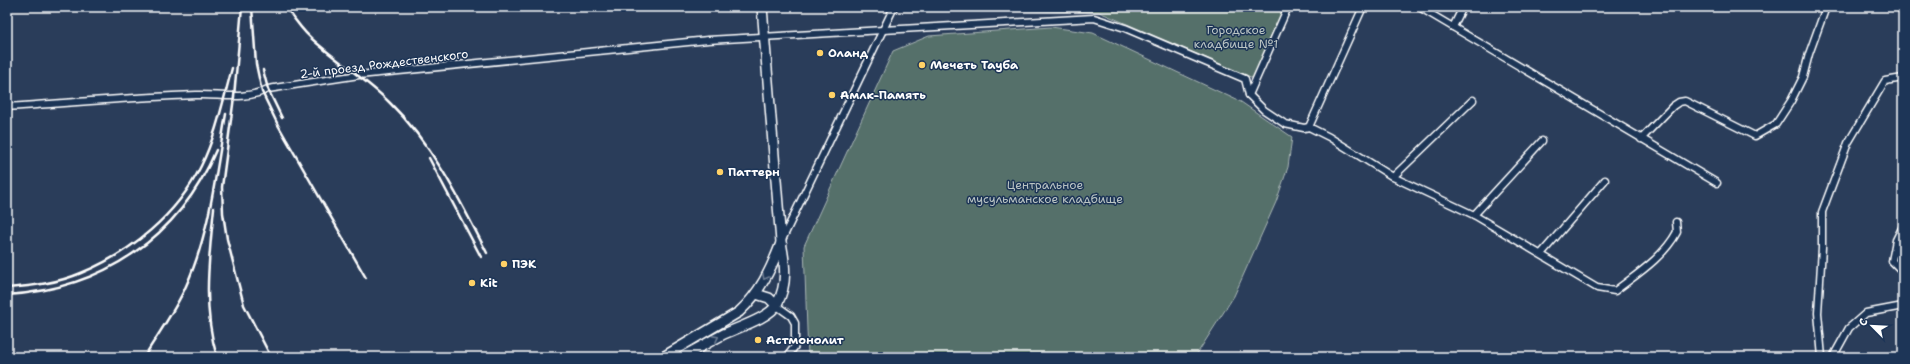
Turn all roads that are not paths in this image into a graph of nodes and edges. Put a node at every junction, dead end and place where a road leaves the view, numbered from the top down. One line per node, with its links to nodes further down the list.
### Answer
1 (762, 7): 10 (main road)
2 (894, 7): 9 (street)
3 (1288, 7): 12 (street)
4 (1363, 7): 15 (street)
5 (1419, 7): 8 (street)
6 (1463, 7): 8 (street)
7 (1826, 7): 16 (street)
8 (1453, 27): 16 (street)
9 (883, 31): 10 (street, 2-й проезд Рождественского); 12 (street, 2-й проезд Рождественского); 24 (street)
10 (765, 38): 14 (street, 2-й проезд Рождественского); 24 (main road)
11 (1903, 78): 35 (street)
12 (1249, 94): 15 (street)
13 (1473, 100): 18 (street)
14 (7, 107)
15 (1309, 127): 18 (street)
16 (1641, 139): 20 (street)
17 (1542, 141): 21 (street)
18 (1393, 177): 21 (street)
19 (1605, 180): 25 (street)
20 (1717, 183)
21 (1474, 215): 25 (street)
22 (1676, 222): 25 (street)
23 (1903, 226): 26 (street)
24 (781, 242): 27 (main road, one-way to 27); 29 (main road)
25 (1541, 254)
26 (1903, 272)
27 (756, 294): 28 (main road); 29 (main road)
28 (750, 302): 31 (main road); 32 (main road)
29 (777, 306): 31 (main road); 34 (street)
30 (1903, 306): 36 (street)
31 (762, 317): 33 (main road, one-way to 31)
32 (663, 357)
33 (682, 357)
34 (787, 357)
35 (1822, 357)
36 (1833, 357)

